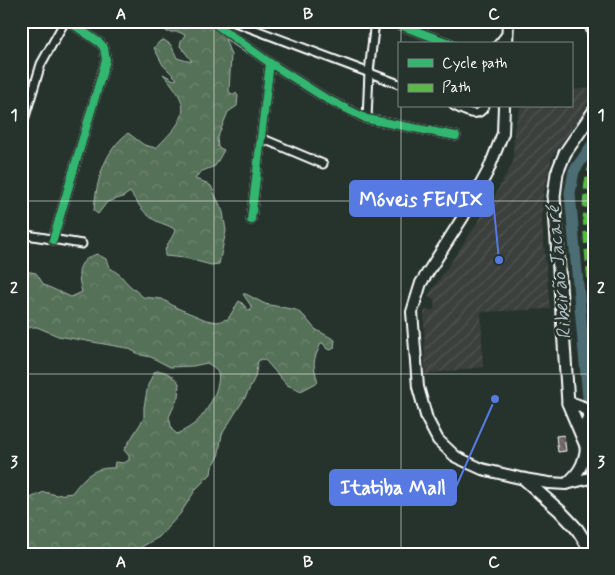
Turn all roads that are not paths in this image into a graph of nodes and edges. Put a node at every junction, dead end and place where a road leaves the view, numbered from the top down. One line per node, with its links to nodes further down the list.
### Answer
1 (66, 21): 21 (street); 27 (street)
2 (211, 21): 13 (street)
3 (232, 21): 14 (street)
4 (375, 21): 14 (street)
5 (388, 21): 10 (street)
6 (508, 21): 8 (main road)
7 (590, 21): 9 (main road)
8 (507, 33): 11 (street); 12 (main road)
9 (594, 35)
10 (446, 42)
11 (500, 42)
12 (507, 42)
13 (270, 63): 20 (street); 23 (street)
14 (369, 72): 15 (street); 20 (street)
15 (398, 84)
16 (459, 108): 17 (street)
17 (484, 108)
18 (504, 108): 33 (main road)
19 (594, 111): 29 (main road)
20 (367, 119): 22 (street)
21 (22, 127)
22 (456, 136)
23 (261, 138): 24 (street); 25 (street)
24 (323, 164)
25 (252, 220)
26 (21, 234): 27 (street)
27 (53, 240): 28 (street)
28 (82, 244)
29 (568, 403): 30 (main road); 31 (main road)
30 (592, 412): 31 (main road)
31 (589, 451): 32 (main road); 34 (main road)
32 (594, 478): 34 (main road)
33 (524, 479): 34 (main road); 35 (main road)
34 (566, 484)
35 (593, 554)

